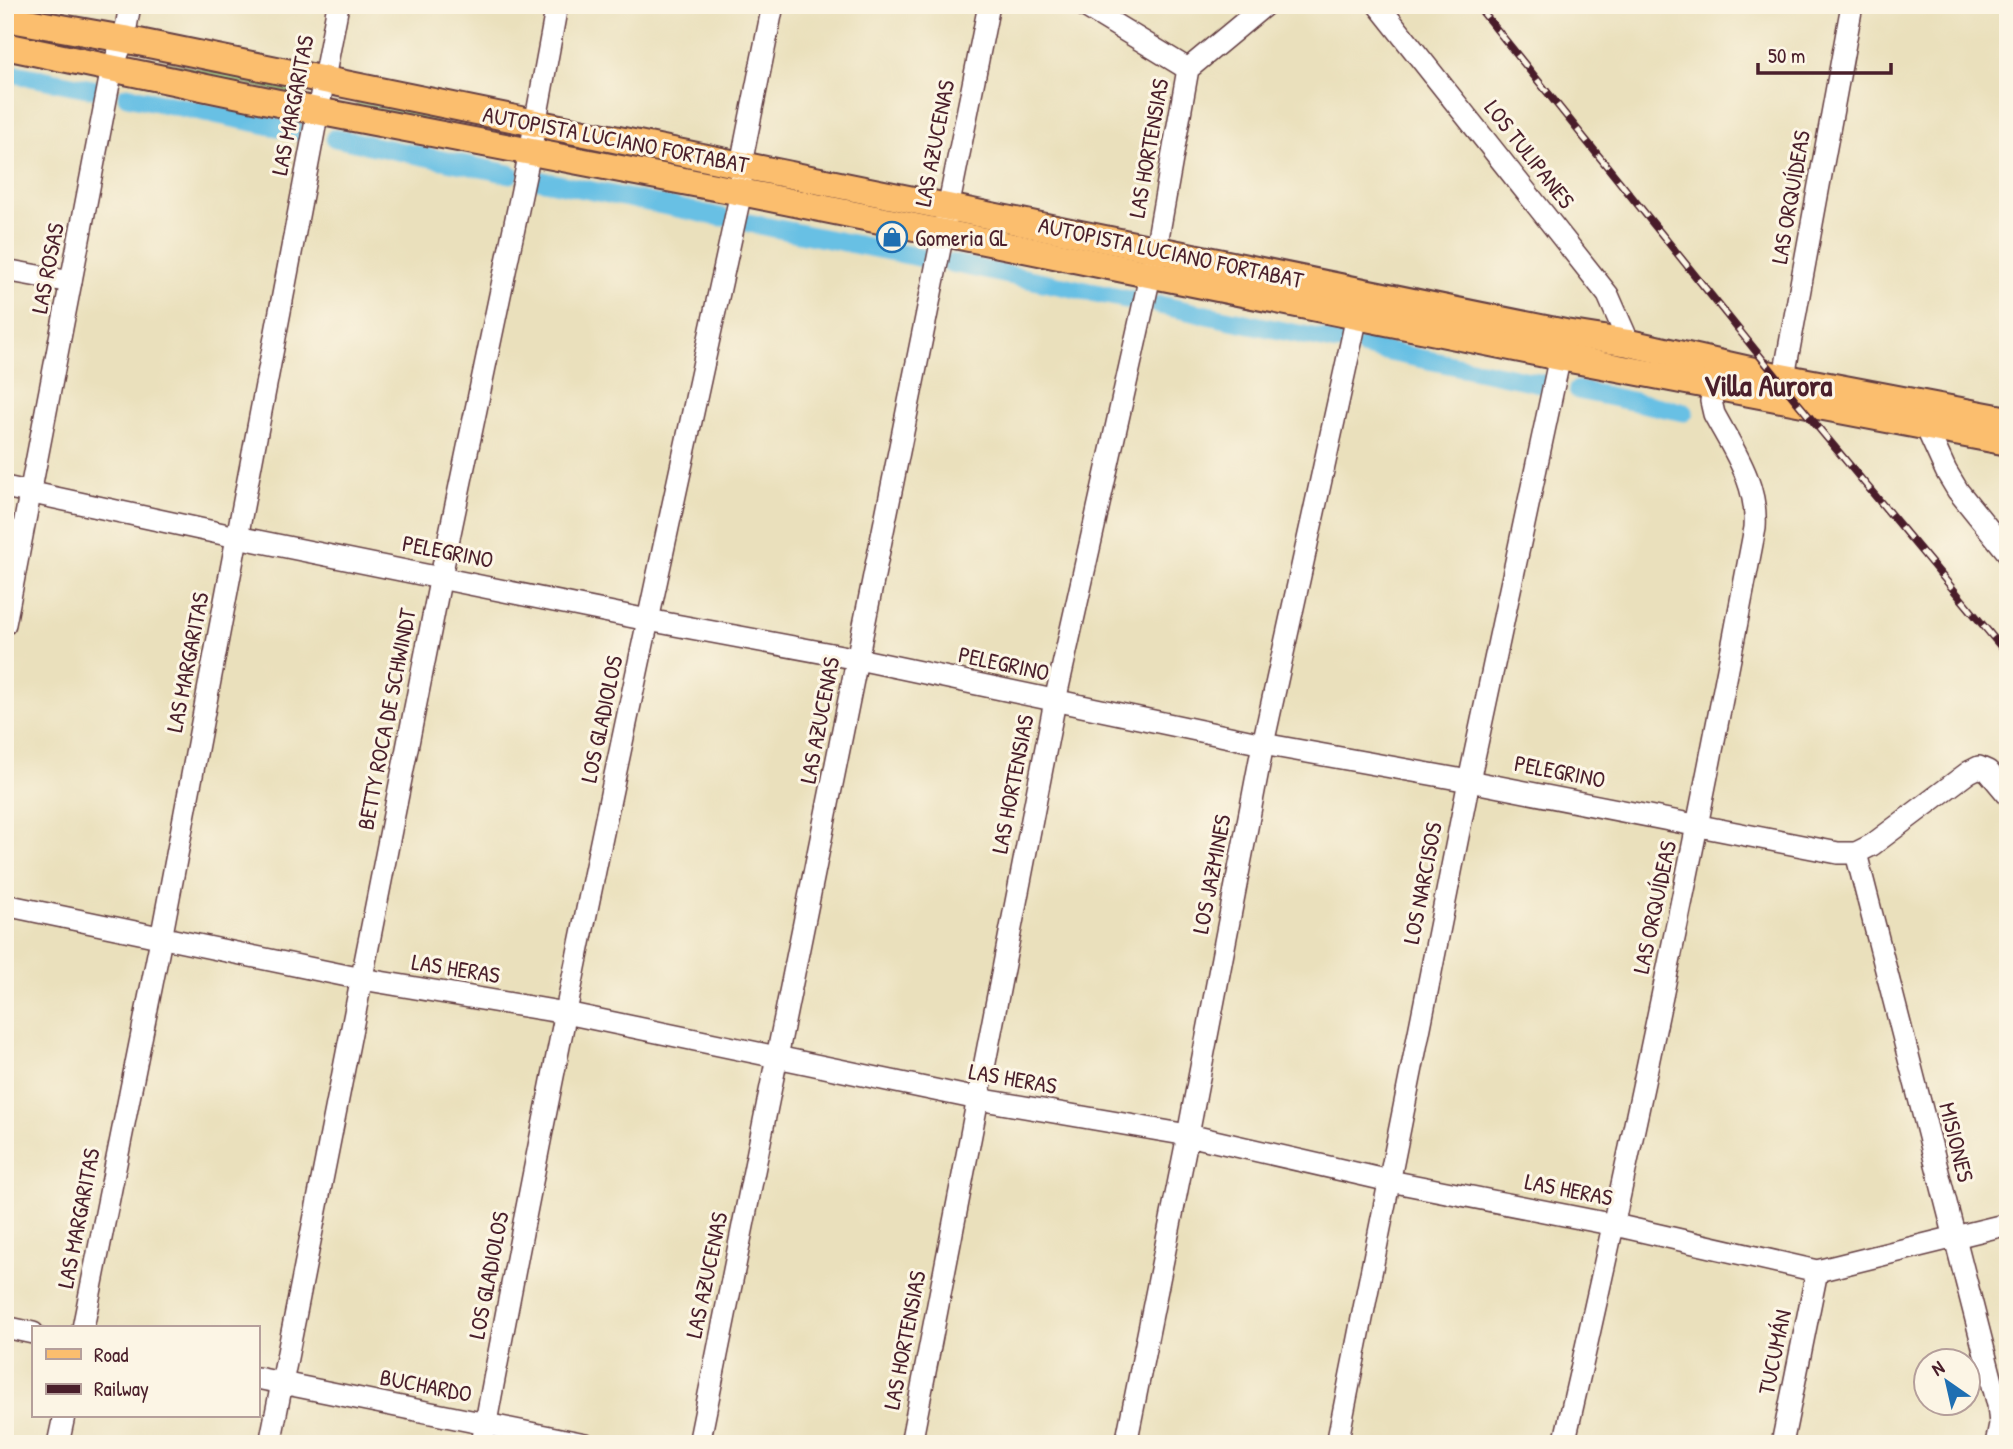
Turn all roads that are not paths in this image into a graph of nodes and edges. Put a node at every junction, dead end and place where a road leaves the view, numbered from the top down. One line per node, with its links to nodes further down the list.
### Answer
1 (130, 5): 11 (street, LAS ROSAS)
2 (338, 5): 15 (street, LAS MARGARITAS)
3 (557, 5): 17 (street, BETTY ROCA DE SCHWINDT)
4 (773, 5): 19 (street, LOS GLADIOLOS)
5 (989, 5): 21 (street, LAS AZUCENAS)
6 (1083, 5): 14 (street)
7 (1265, 5): 14 (street, LAS HORTENSIAS)
8 (1378, 5): 27 (street, LOS TULIPANES)
9 (1852, 5): 30 (street, LAS ORQUÍDEAS)
10 (5, 18): 11 (main road, AUTOPISTA LUCIANO FORTABAT)
11 (124, 39): 13 (street, LAS ROSAS); 15 (main road, AUTOPISTA LUCIANO FORTABAT)
12 (5, 46): 13 (main road, AUTOPISTA LUCIANO FORTABAT)
13 (112, 68): 16 (main road, AUTOPISTA LUCIANO FORTABAT); 25 (street, LAS ROSAS)
14 (1188, 69): 23 (street, LAS HORTENSIAS)
15 (323, 80): 16 (street, LAS MARGARITAS); 17 (main road, AUTOPISTA LUCIANO FORTABAT)
16 (317, 111): 18 (main road, AUTOPISTA LUCIANO FORTABAT); 36 (street, LAS MARGARITAS)
17 (536, 124): 18 (street, BETTY ROCA DE SCHWINDT); 19 (main road, AUTOPISTA LUCIANO FORTABAT)
18 (530, 152): 20 (main road, AUTOPISTA LUCIANO FORTABAT); 38 (street, BETTY ROCA DE SCHWINDT)
19 (741, 164): 20 (street, LOS GLADIOLOS); 21 (main road, AUTOPISTA LUCIANO FORTABAT)
20 (741, 192): 22 (main road, AUTOPISTA LUCIANO FORTABAT); 39 (street, LOS GLADIOLOS)
21 (948, 205): 22 (street, LAS AZUCENAS); 23 (main road, AUTOPISTA LUCIANO FORTABAT)
22 (942, 234): 23 (main road, AUTOPISTA LUCIANO FORTABAT); 41 (street, LAS AZUCENAS)
23 (1153, 261): 26 (main road, AUTOPISTA LUCIANO FORTABAT); 28 (main road, AUTOPISTA LUCIANO FORTABAT); 42 (street, LAS HORTENSIAS)
24 (5, 270): 25 (street)
25 (71, 282): 35 (street, LAS ROSAS)
26 (1357, 316): 28 (main road, AUTOPISTA LUCIANO FORTABAT); 43 (street, LOS JAZMINES)
27 (1629, 342): 28 (main road, AUTOPISTA LUCIANO FORTABAT); 30 (main road, AUTOPISTA LUCIANO FORTABAT)
28 (1562, 345): 29 (main road, AUTOPISTA LUCIANO FORTABAT); 44 (street, LOS NARCISOS)
29 (1714, 386): 30 (main road, AUTOPISTA LUCIANO FORTABAT); 46 (street, LAS ORQUÍDEAS)
30 (1782, 388): 31 (main road, AUTOPISTA LUCIANO FORTABAT); 32 (main road, AUTOPISTA LUCIANO FORTABAT)
31 (2008, 420)
32 (1926, 427): 33 (main road, AUTOPISTA LUCIANO FORTABAT); 37 (street)
33 (2008, 442)
34 (5, 487): 35 (street, PELEGRINO)
35 (31, 492): 36 (street, PELEGRINO); 40 (street, LAS ROSAS)
36 (237, 537): 38 (street, PELEGRINO); 49 (street, LAS MARGARITAS)
37 (2008, 553)
38 (441, 576): 39 (street, PELEGRINO); 50 (street, BETTY ROCA DE SCHWINDT)
39 (648, 620): 41 (street, PELEGRINO); 51 (street, LOS GLADIOLOS)
40 (5, 624)
41 (858, 659): 42 (street, PELEGRINO); 52 (street, LAS AZUCENAS)
42 (1055, 701): 43 (street, PELEGRINO); 53 (street, LAS HORTENSIAS)
43 (1263, 744): 44 (street, PELEGRINO); 54 (street, LOS JAZMINES)
44 (1469, 781): 46 (street, PELEGRINO); 55 (street, LOS NARCISOS)
45 (2008, 795): 47 (street)
46 (1699, 825): 47 (street, PELEGRINO); 57 (street, LAS ORQUÍDEAS)
47 (1856, 853): 58 (street, MISIONES)
48 (5, 905): 49 (street, LAS HERAS)
49 (161, 939): 50 (street, LAS HERAS); 60 (street, LAS MARGARITAS)
50 (362, 979): 51 (street, LAS HERAS); 64 (street, BETTY ROCA DE SCHWINDT)
51 (566, 1013): 52 (street, LAS HERAS); 67 (street, LOS GLADIOLOS)
52 (778, 1057): 53 (street, LAS HERAS); 71 (street, LAS AZUCENAS)
53 (978, 1099): 54 (street, LAS HERAS); 72 (street, LAS HORTENSIAS)
54 (1188, 1135): 55 (street, LAS HERAS); 73 (street, LOS JAZMINES)
55 (1390, 1181): 57 (street, LAS HERAS); 74 (street, LOS NARCISOS)
56 (2008, 1224): 58 (street, LAS HERAS)
57 (1615, 1225): 59 (street, LAS HERAS); 75 (street, LAS ORQUÍDEAS)
58 (1954, 1238): 59 (street, LAS HERAS); 66 (street, MISIONES)
59 (1817, 1271): 76 (street, TUCUMÁN)
60 (83, 1326)
61 (5, 1327): 62 (street)
62 (32, 1333)
63 (259, 1378): 64 (street, BUCHARDO)
64 (281, 1383): 67 (street, BUCHARDO); 69 (street, BETTY ROCA DE SCHWINDT)
65 (64, 1418): 68 (street)
66 (2001, 1432)
67 (484, 1433): 70 (street, BUCHARDO)
68 (58, 1444)
69 (270, 1444)
70 (585, 1444)
71 (699, 1444)
72 (911, 1444)
73 (1126, 1444)
74 (1337, 1444)
75 (1564, 1444)
76 (1782, 1444)

